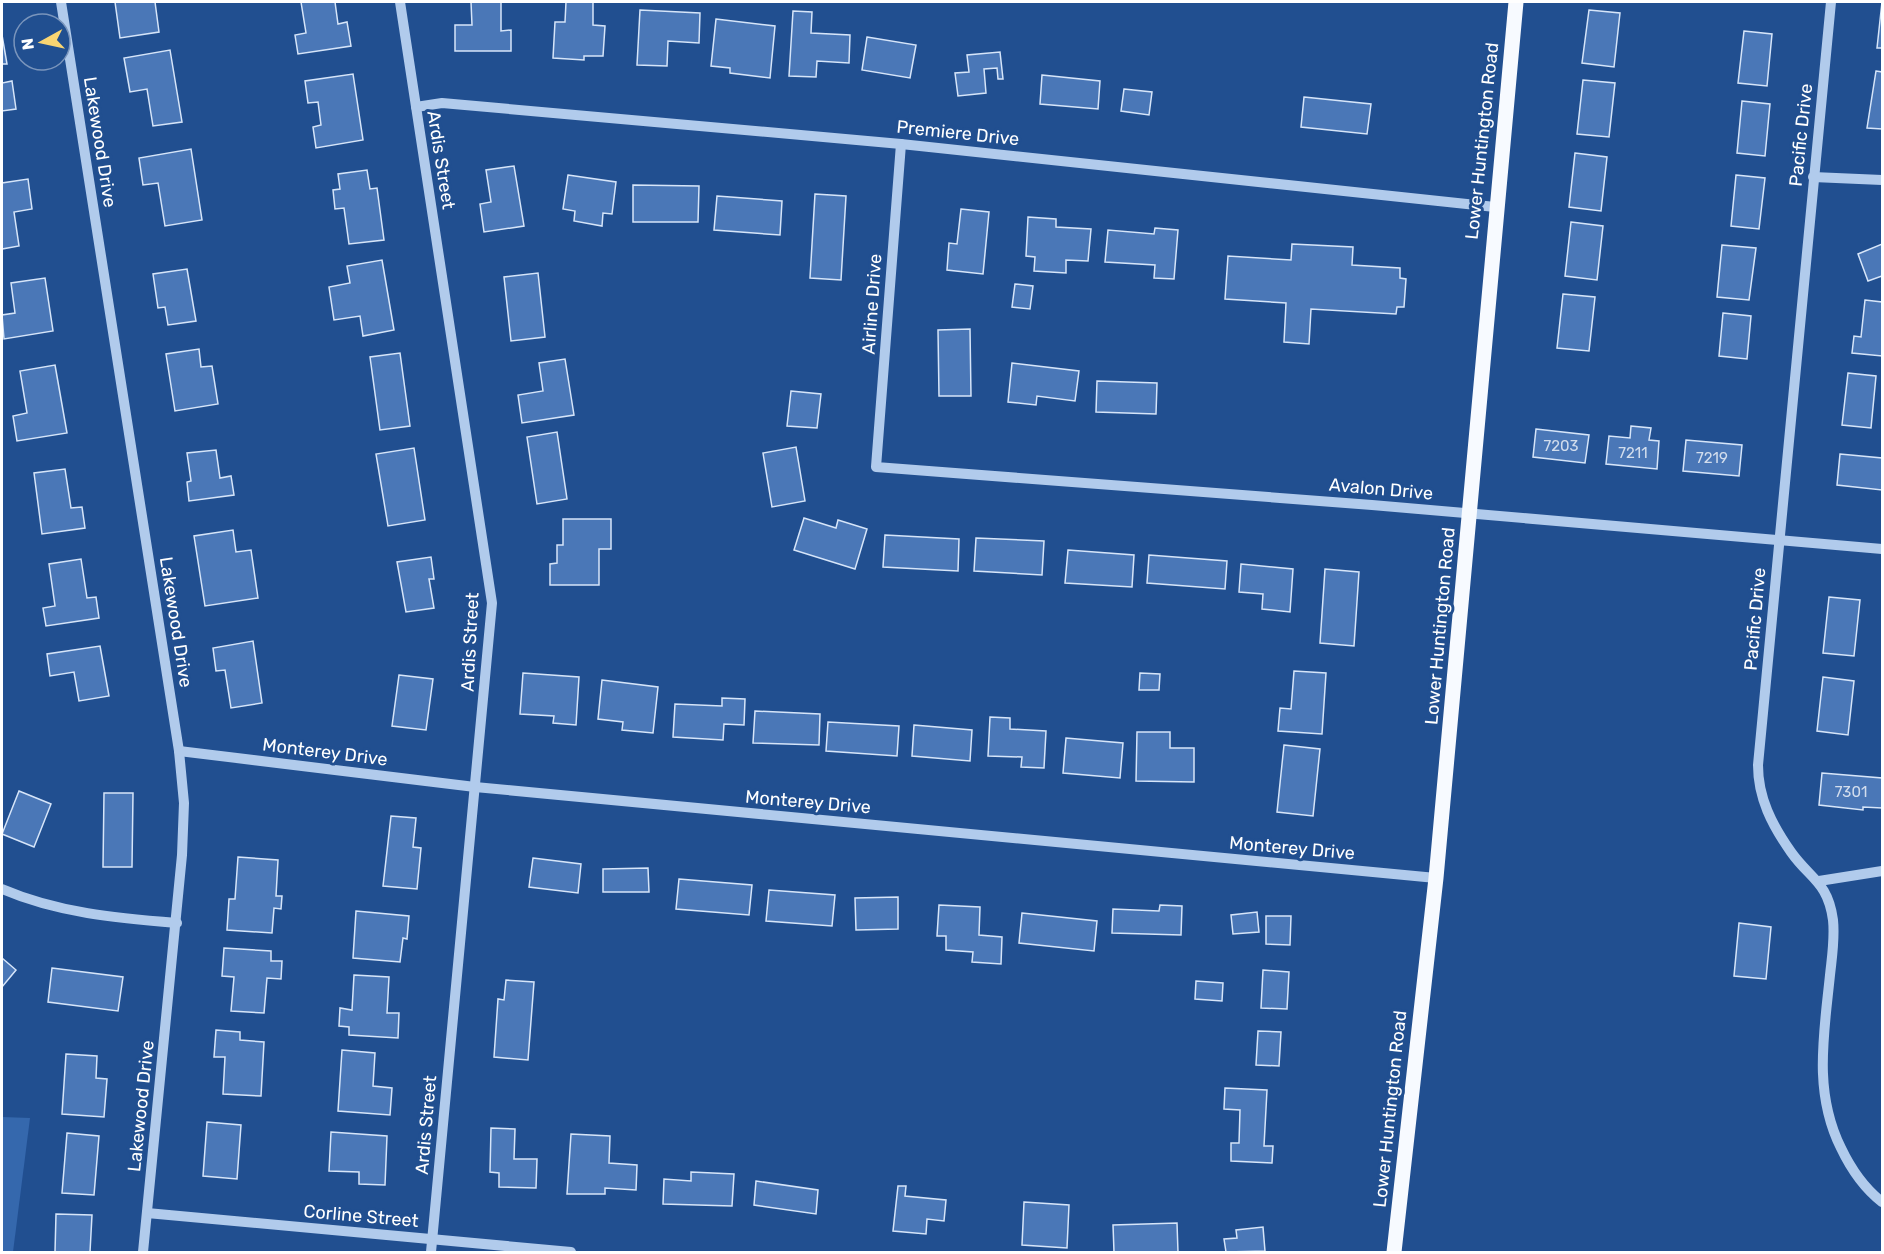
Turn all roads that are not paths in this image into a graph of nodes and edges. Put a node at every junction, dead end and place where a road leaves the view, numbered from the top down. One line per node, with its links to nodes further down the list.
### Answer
1 (61, 2): 14 (street, Lakewood Drive)
2 (400, 2): 5 (street, Ardis Street)
3 (1515, 2): 9 (main road, Lower Huntington Road)
4 (1831, 2): 7 (street, Pacific Drive)
5 (416, 107): 6 (street, Premiere Drive); 15 (street, Ardis Street)
6 (901, 144): 9 (street, Premiere Drive); 10 (street, Airline Drive)
7 (1813, 177): 8 (street); 12 (street, Pacific Drive)
8 (1882, 180)
9 (1495, 207): 11 (main road, Lower Huntington Road)
10 (876, 467): 11 (street, Avalon Drive)
11 (1470, 514): 12 (street, Avalon Drive); 17 (main road, Lower Huntington Road)
12 (1779, 539): 13 (street, Avalon Drive); 18 (street, Pacific Drive)
13 (1882, 549)
14 (179, 751): 15 (street, Monterey Drive); 20 (street, Lakewood Drive)
15 (475, 787): 17 (street, Monterey Drive); 23 (street, Ardis Street)
16 (1882, 871): 18 (street)
17 (1436, 878): 27 (main road, Lower Huntington Road)
18 (1819, 881): 21 (street, Pacific Drive)
19 (2, 889): 20 (street)
20 (177, 923): 22 (street, Lakewood Drive)
21 (1882, 1202)
22 (147, 1213): 23 (street, Corline Street); 24 (street, Lakewood Drive)
23 (432, 1239): 25 (street, Ardis Street); 26 (street, Corline Street)
24 (143, 1252)
25 (431, 1252)
26 (571, 1252)
27 (1394, 1252)

